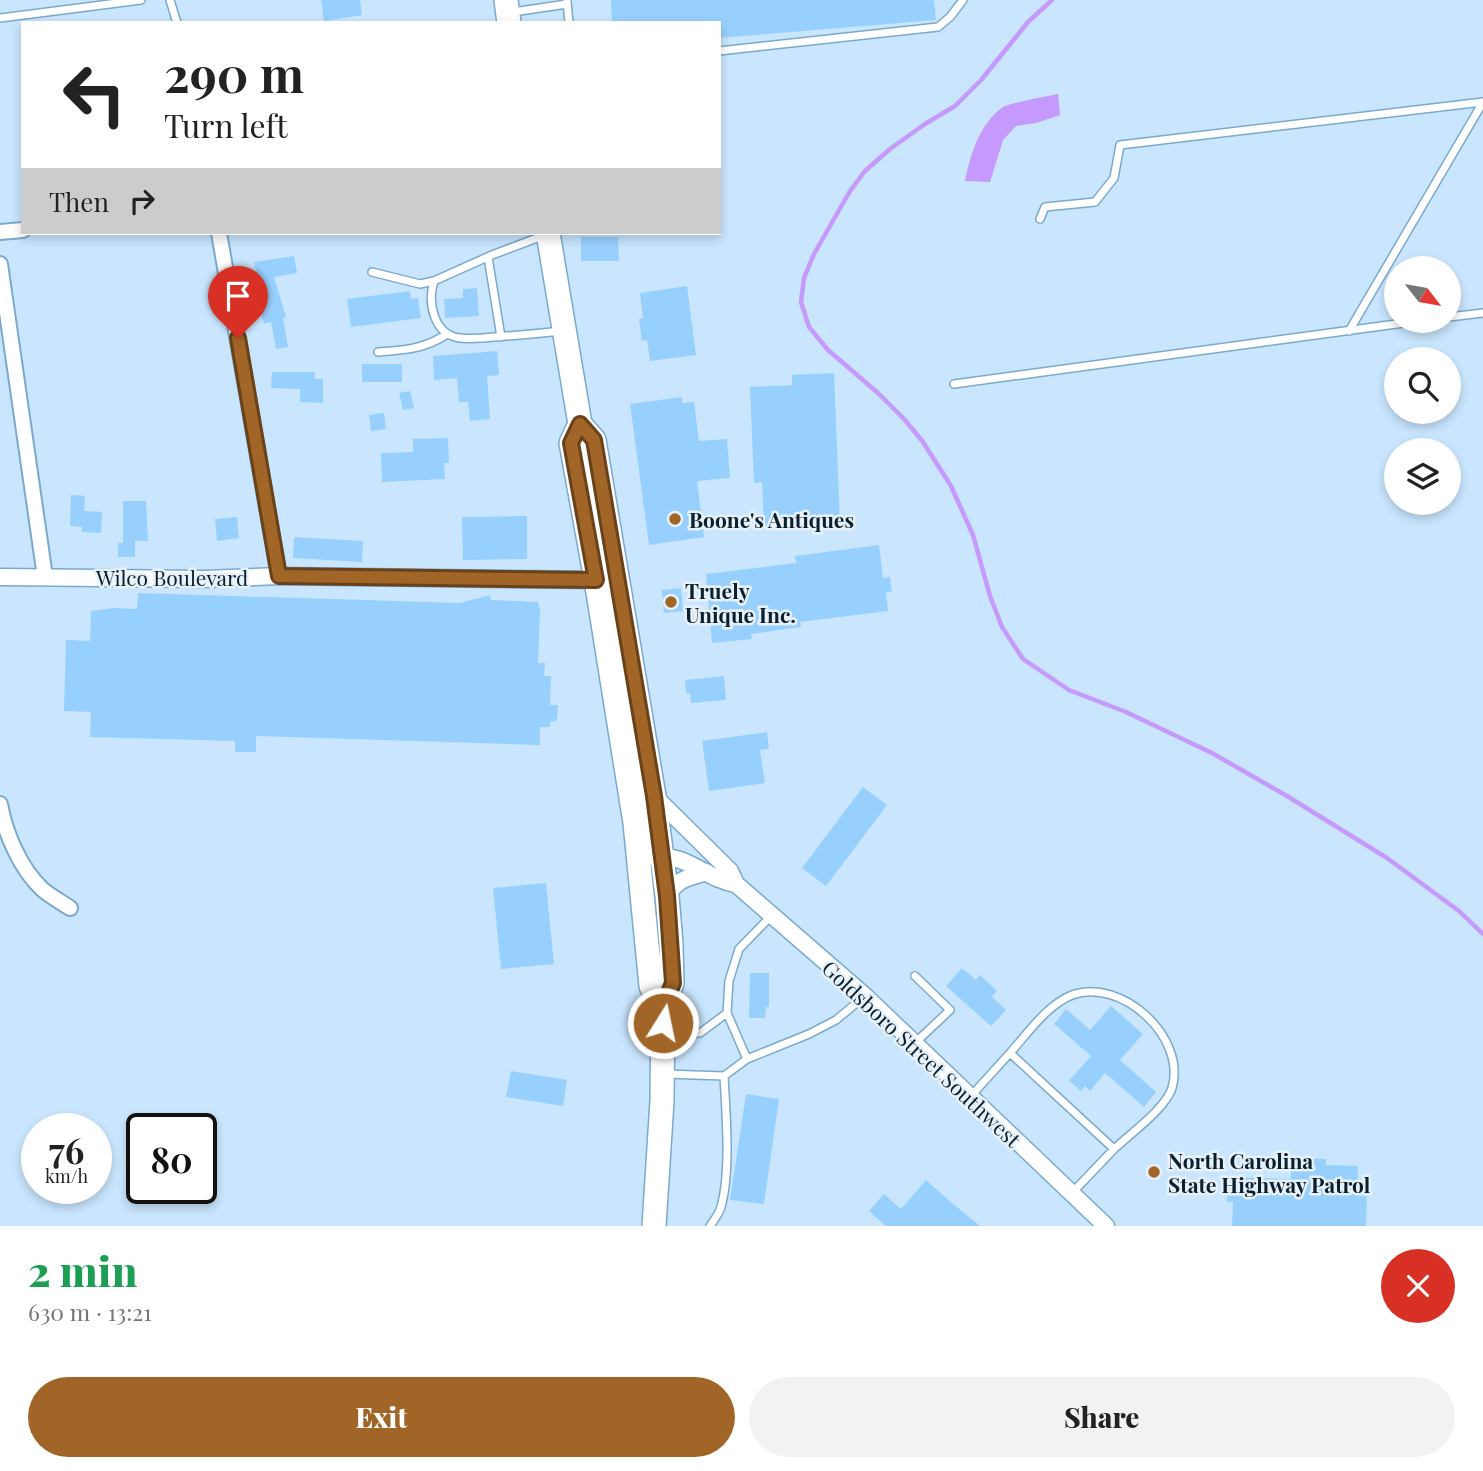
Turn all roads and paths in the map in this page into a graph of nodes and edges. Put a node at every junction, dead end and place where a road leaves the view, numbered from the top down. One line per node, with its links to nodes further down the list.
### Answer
1 (141, 0): 6 (lane)
2 (170, 0): 7 (lane)
3 (964, 0): 9 (lane)
4 (567, 2): 5 (lane); 8 (lane)
5 (508, 12)
6 (0, 18)
7 (176, 21)
8 (569, 21)
9 (721, 51)
10 (1483, 102): 11 (lane); 26 (lane)
11 (1040, 219)
12 (21, 230): 13 (street)
13 (0, 232)
14 (219, 235): 32 (street)
15 (543, 235): 17 (lane)
16 (548, 235): 25 (highway)
17 (488, 257): 20 (lane); 28 (lane)
18 (0, 264): 24 (street)
19 (372, 272): 20 (lane)
20 (434, 281): 27 (lane)
21 (1483, 313): 22 (lane)
22 (1461, 316)
23 (1384, 326): 26 (lane)
24 (5, 329): 34 (street)
25 (564, 330): 28 (lane); 31 (highway)
26 (1349, 331): 30 (lane)
27 (447, 334): 28 (lane); 29 (lane)
28 (501, 337)
29 (378, 352)
30 (954, 384)
31 (580, 424): 35 (highway); 36 (highway)
32 (279, 576): 34 (street, Wilco Boulevard); 35 (street, Wilco Boulevard)
33 (0, 577): 34 (street, Wilco Boulevard)
34 (45, 577)
35 (596, 580): 38 (highway)
36 (654, 796): 38 (highway); 40 (street, Goldsboro Street Southwest)
37 (0, 804): 42 (street)
38 (651, 857): 39 (street, Goldsboro Street Southwest); 41 (highway); 46 (highway)
39 (706, 872): 40 (street, Goldsboro Street Southwest); 41 (street)
40 (736, 884): 43 (street, Goldsboro Street Southwest)
41 (667, 896): 46 (highway)
42 (70, 908)
43 (771, 916): 45 (street, Goldsboro Street Southwest); 47 (lane)
44 (915, 976): 49 (lane)
45 (865, 996): 49 (street, Goldsboro Street Southwest); 51 (lane)
46 (663, 1006): 48 (highway)
47 (727, 1013): 48 (lane); 51 (lane)
48 (663, 1035): 52 (highway)
49 (914, 1044): 54 (street, Goldsboro Street Southwest)
50 (1010, 1053): 54 (lane); 55 (lane); 55 (lane)
51 (747, 1059): 53 (lane)
52 (663, 1074): 53 (lane); 57 (highway)
53 (724, 1076): 58 (lane)
54 (970, 1097): 56 (street, Goldsboro Street Southwest)
55 (1114, 1149): 56 (lane)
56 (1071, 1193): 59 (street, Goldsboro Street Southwest)
57 (654, 1226)
58 (710, 1226)
59 (1105, 1226)

